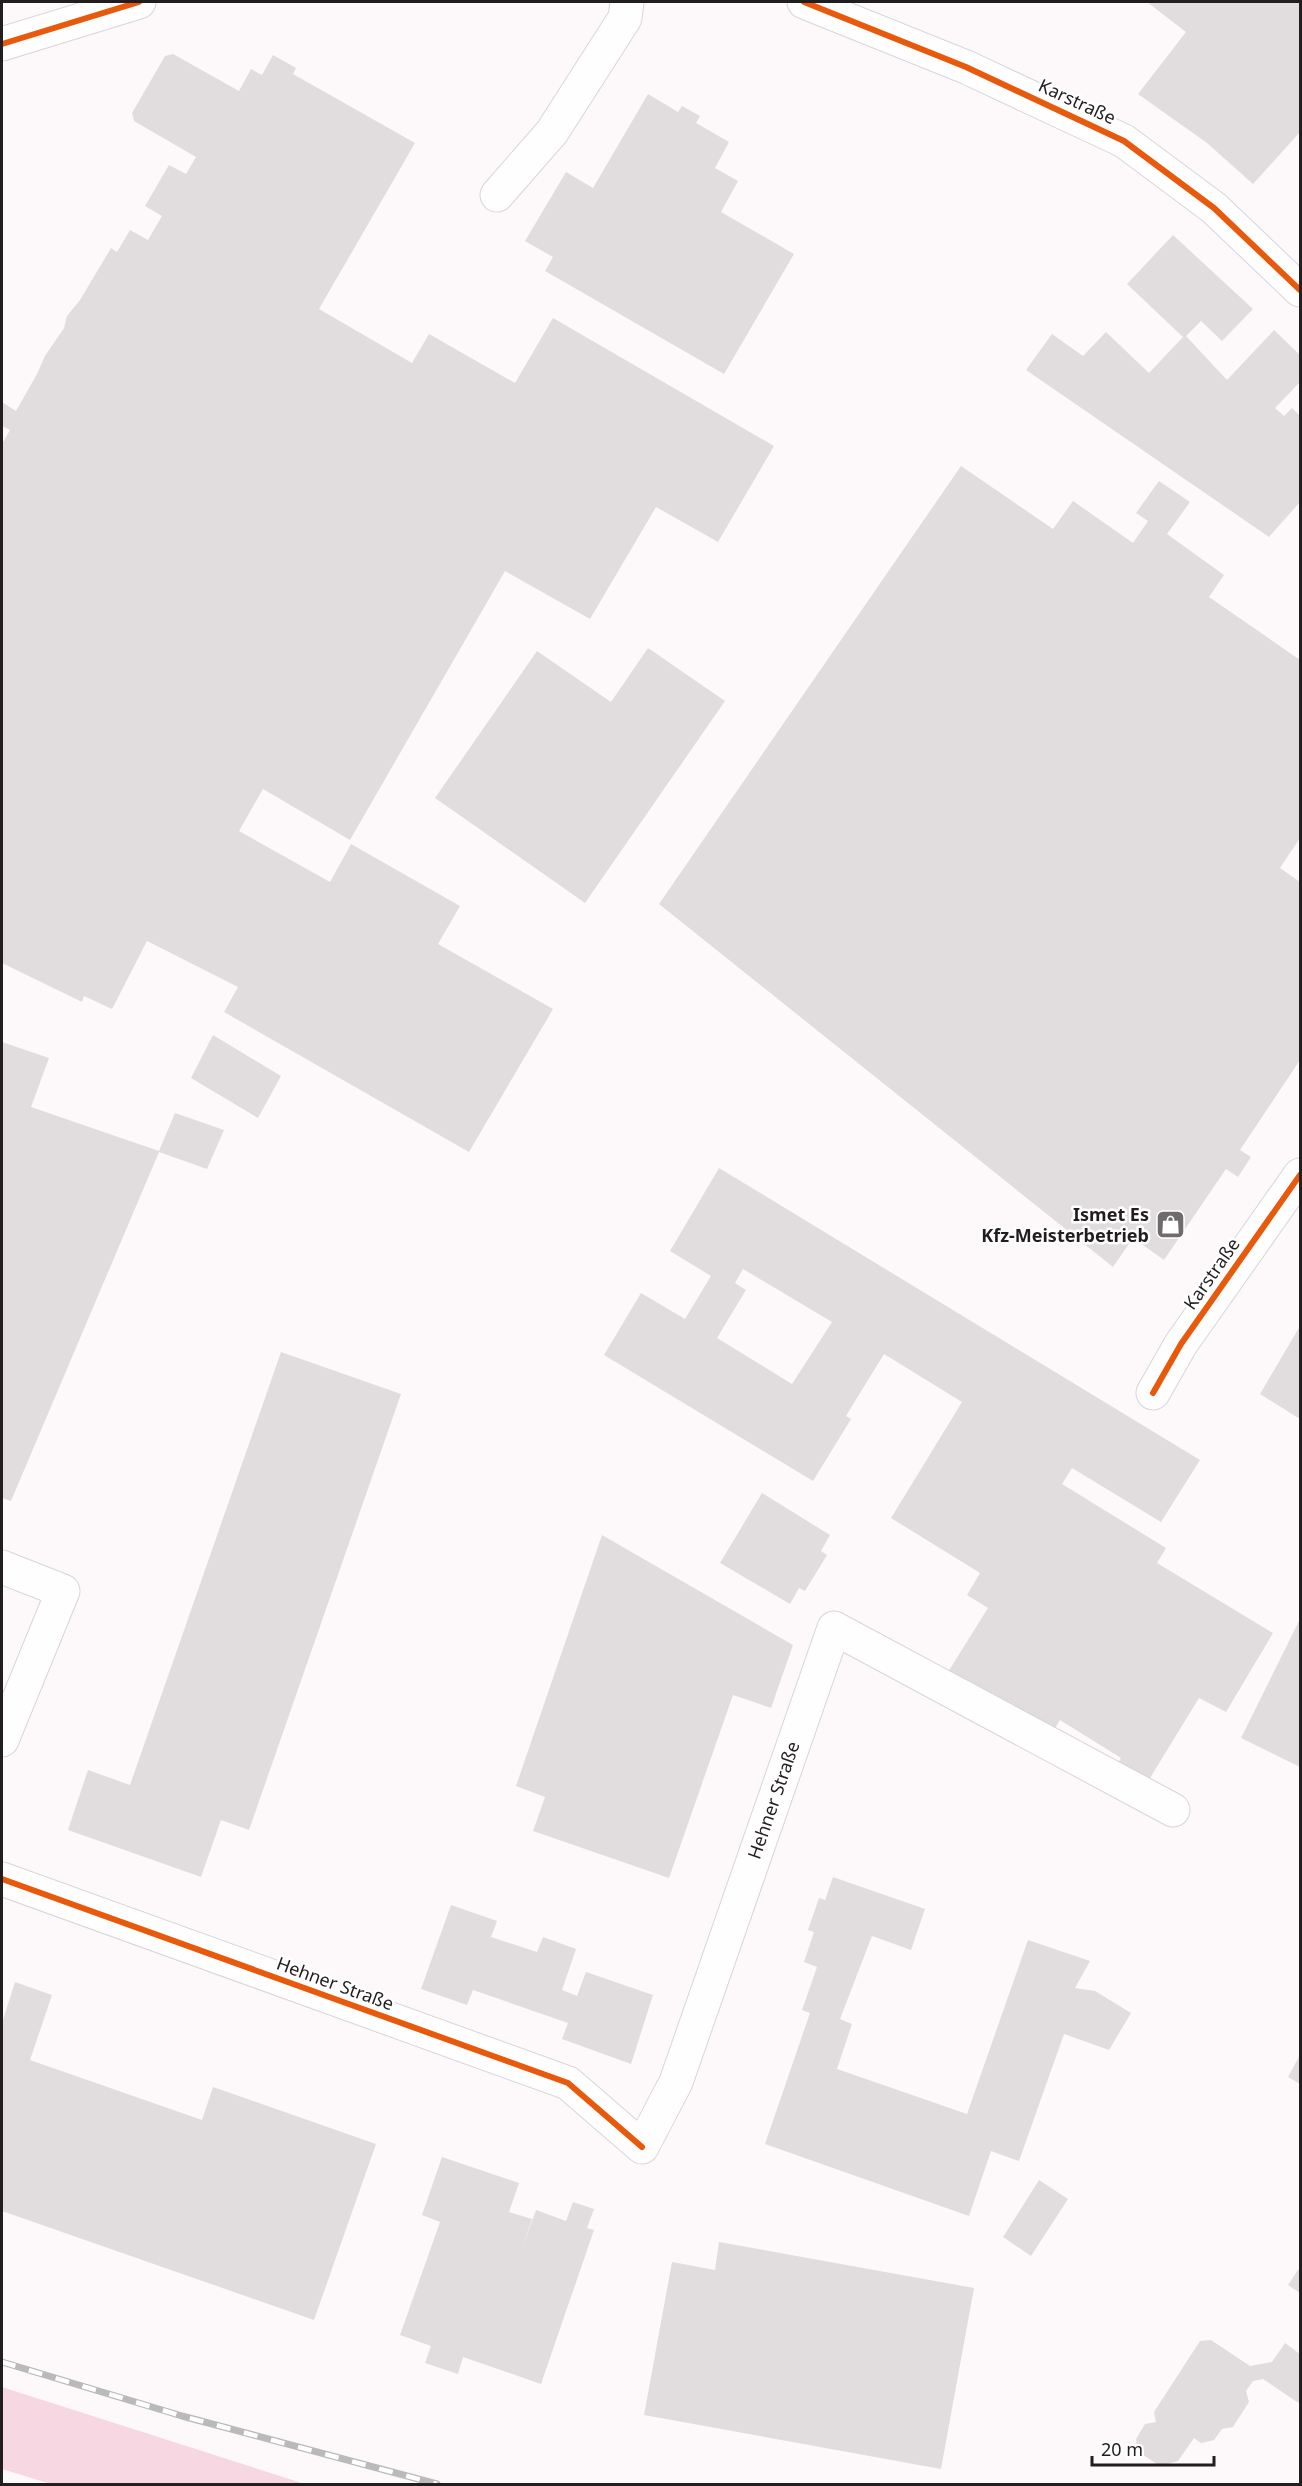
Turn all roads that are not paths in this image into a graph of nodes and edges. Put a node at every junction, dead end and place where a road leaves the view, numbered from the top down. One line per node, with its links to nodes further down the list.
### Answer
1 (139, 2): 4 (street)
2 (627, 2): 5 (street)
3 (804, 2): 6 (street, Karstraße)
4 (2, 44)
5 (497, 195)
6 (1300, 290)
7 (1300, 1176): 8 (street, Karstraße)
8 (1153, 1393)
9 (2, 1567): 10 (street)
10 (2, 1740)
11 (1173, 1810): 12 (street, Hehner Straße)
12 (2, 1879)

